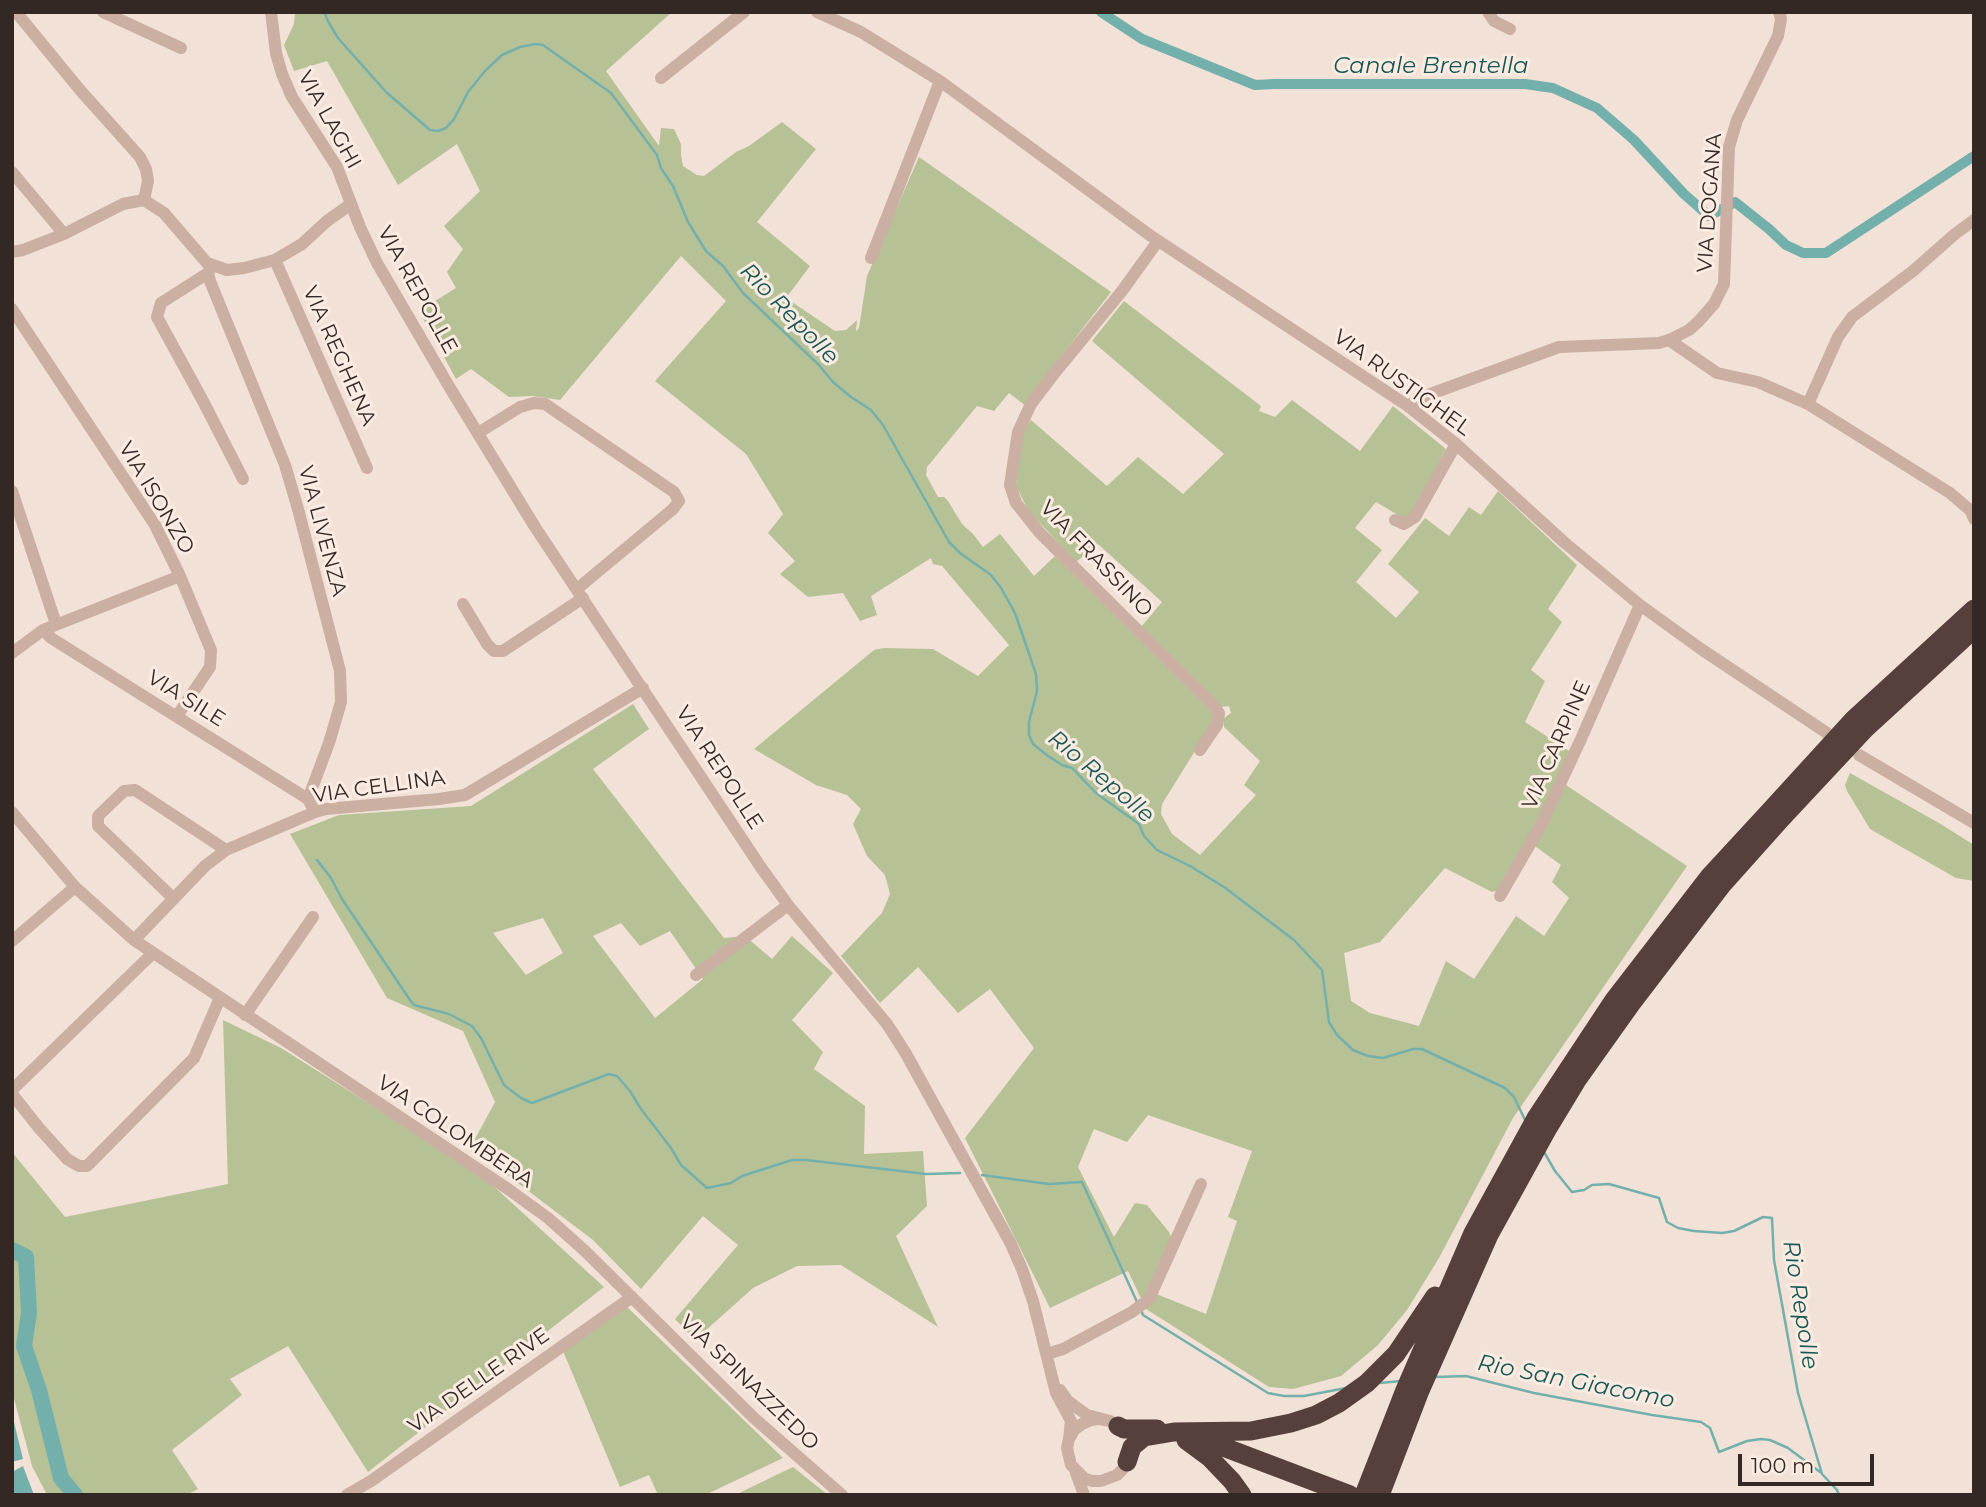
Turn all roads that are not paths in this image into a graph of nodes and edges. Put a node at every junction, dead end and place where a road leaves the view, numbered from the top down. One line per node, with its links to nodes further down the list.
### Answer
1 (16, 12): 13 (street)
2 (103, 12): 9 (street)
3 (271, 12): 14 (street, VIA LAGHI)
4 (744, 12): 10 (street)
5 (817, 12): 11 (street, VIA RUSTIGHEL)
6 (1488, 12): 8 (street)
7 (1779, 12): 23 (street, VIA DOGANA)
8 (1510, 29)
9 (181, 48)
10 (662, 79)
11 (940, 81): 17 (street, VIA RUSTIGHEL); 19 (street)
12 (12, 172): 16 (street)
13 (144, 200): 16 (street); 21 (street)
14 (351, 204): 20 (street); 26 (street, VIA REPOLLE)
15 (1974, 220): 24 (street)
16 (64, 234): 18 (street)
17 (1158, 241): 25 (street, VIA RUSTIGHEL); 44 (street, VIA FRASSINO)
18 (12, 252)
19 (871, 258)
20 (275, 260): 21 (street); 28 (street, VIA REGHENA)
21 (210, 269): 29 (street); 46 (street, VIA LIVENZA)
22 (12, 309): 33 (street, VIA ISONZO)
23 (1669, 340): 24 (street); 25 (street)
24 (1808, 404): 31 (street)
25 (1408, 406): 27 (street, VIA RUSTIGHEL)
26 (478, 433): 34 (street, VIA REPOLLE); 34 (street)
27 (1456, 444): 32 (street); 36 (street, VIA RUSTIGHEL)
28 (367, 468)
29 (243, 479)
30 (12, 491): 38 (street)
31 (1974, 519)
32 (1395, 520)
33 (180, 576): 38 (street); 42 (street, VIA ISONZO)
34 (580, 594): 35 (street); 41 (street, VIA REPOLLE)
35 (463, 604)
36 (1640, 605): 43 (street, VIA RUSTIGHEL); 52 (street, VIA CARPINE)
37 (1974, 608): 63 (highway)
38 (50, 627): 40 (street); 42 (street, VIA SILE)
39 (1974, 629): 63 (highway)
40 (12, 653)
41 (643, 688): 48 (street, VIA CELLINA); 54 (street, VIA REPOLLE)
42 (177, 716): 46 (street, VIA SILE)
43 (1827, 733)
44 (1200, 750)
45 (1859, 755): 49 (street)
46 (308, 799): 48 (street)
47 (12, 812): 51 (street, VIA COLOMBERA)
48 (315, 812): 50 (street, VIA CELLINA)
49 (1972, 818)
50 (226, 850): 53 (street, VIA CELLINA); 53 (street)
51 (75, 887): 56 (street); 57 (street, VIA COLOMBERA)
52 (1500, 896)
53 (173, 898): 57 (street, VIA CELLINA)
54 (788, 905): 59 (street); 67 (street, VIA REPOLLE)
55 (313, 918): 61 (street)
56 (12, 940)
57 (134, 940): 58 (street, VIA COLOMBERA)
58 (153, 953): 60 (street, VIA COLOMBERA); 62 (street)
59 (696, 975)
60 (219, 998): 61 (street, VIA COLOMBERA); 62 (street)
61 (245, 1015): 66 (street, VIA COLOMBERA)
62 (12, 1092)
63 (1550, 1110): 64 (highway)
64 (1514, 1169): 69 (highway); 71 (highway)
65 (1200, 1184): 67 (street)
66 (632, 1297): 77 (street, VIA DELLE RIVE); 78 (street, VIA SPINAZZEDO)
67 (1047, 1354): 68 (street, VIA REPOLLE)
68 (1053, 1382): 70 (street); 72 (street, VIA REPOLLE)
69 (1412, 1391): 76 (highway); 76 (highway)
70 (1114, 1424): 71 (highway); 72 (street); 73 (street)
71 (1174, 1432): 73 (highway); 81 (highway); 82 (highway)
72 (1069, 1439): 74 (street, VIA REPOLLE)
73 (1127, 1462): 75 (street)
74 (1076, 1472): 75 (street); 79 (street, VIA REPOLLE)
75 (1110, 1479): 80 (street)
76 (1379, 1490)
77 (347, 1495)
78 (842, 1495)
79 (1084, 1495)
80 (1091, 1495)
81 (1242, 1495)
82 (1350, 1495)

